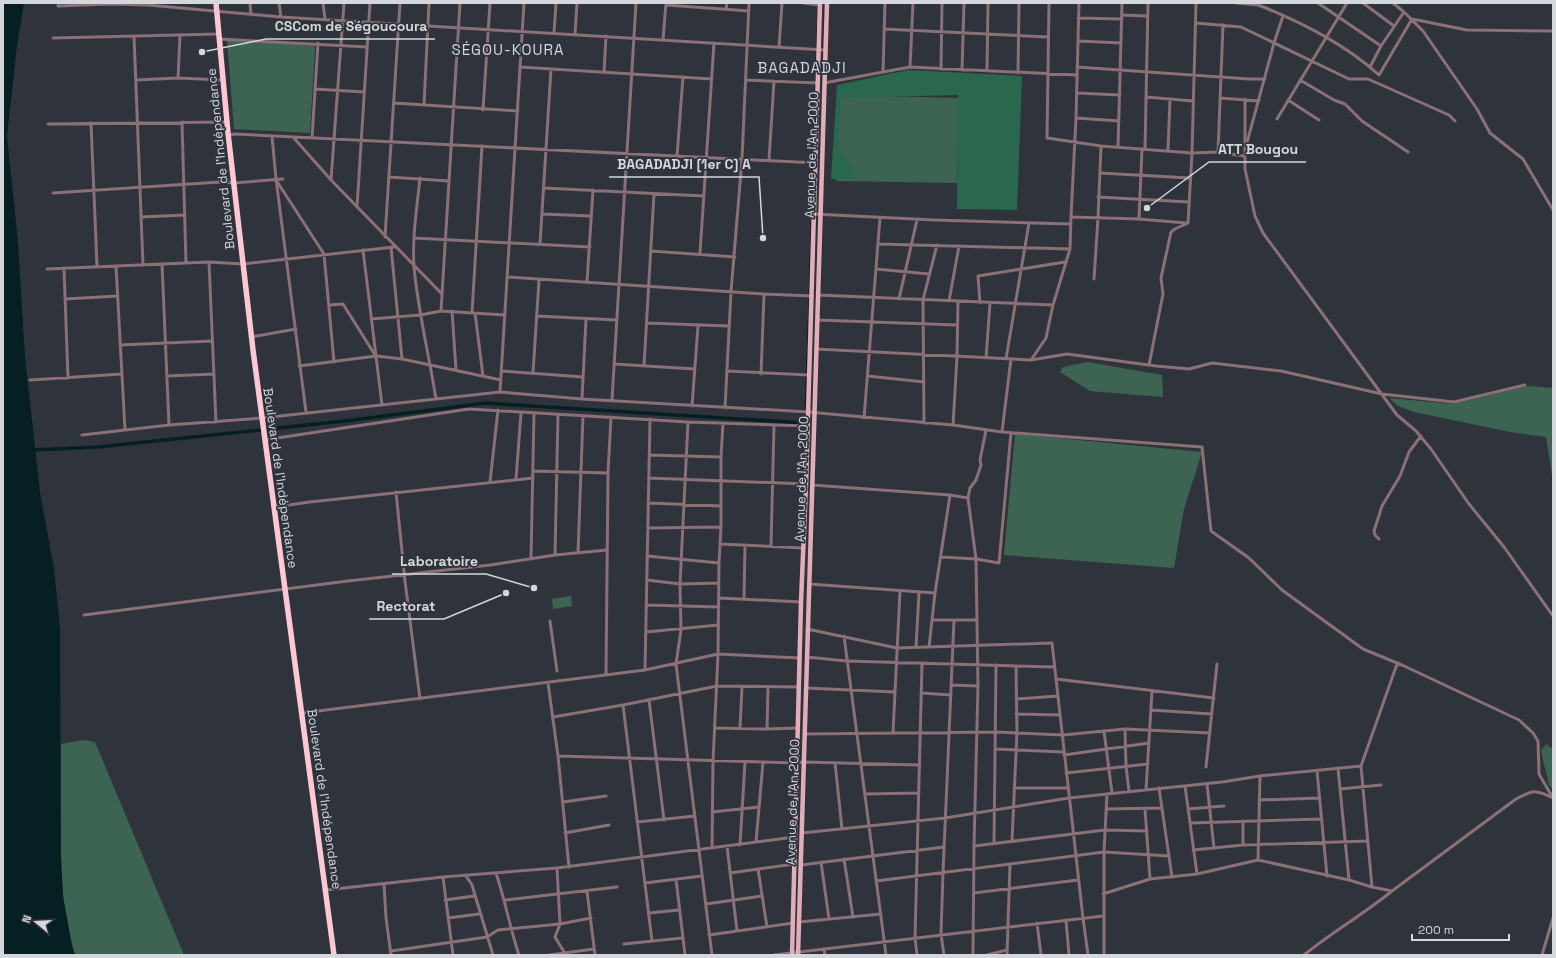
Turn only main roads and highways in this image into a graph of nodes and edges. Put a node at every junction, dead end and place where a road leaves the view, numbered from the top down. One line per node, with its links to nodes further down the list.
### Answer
1 (216, 3): 6 (highway, Boulevard de l'Indépendance)
2 (827, 3): 4 (main road, Avenue de l'An 2000)
3 (820, 4): 5 (main road, Avenue de l'An 2000)
4 (798, 953)
5 (792, 954)
6 (334, 955)

